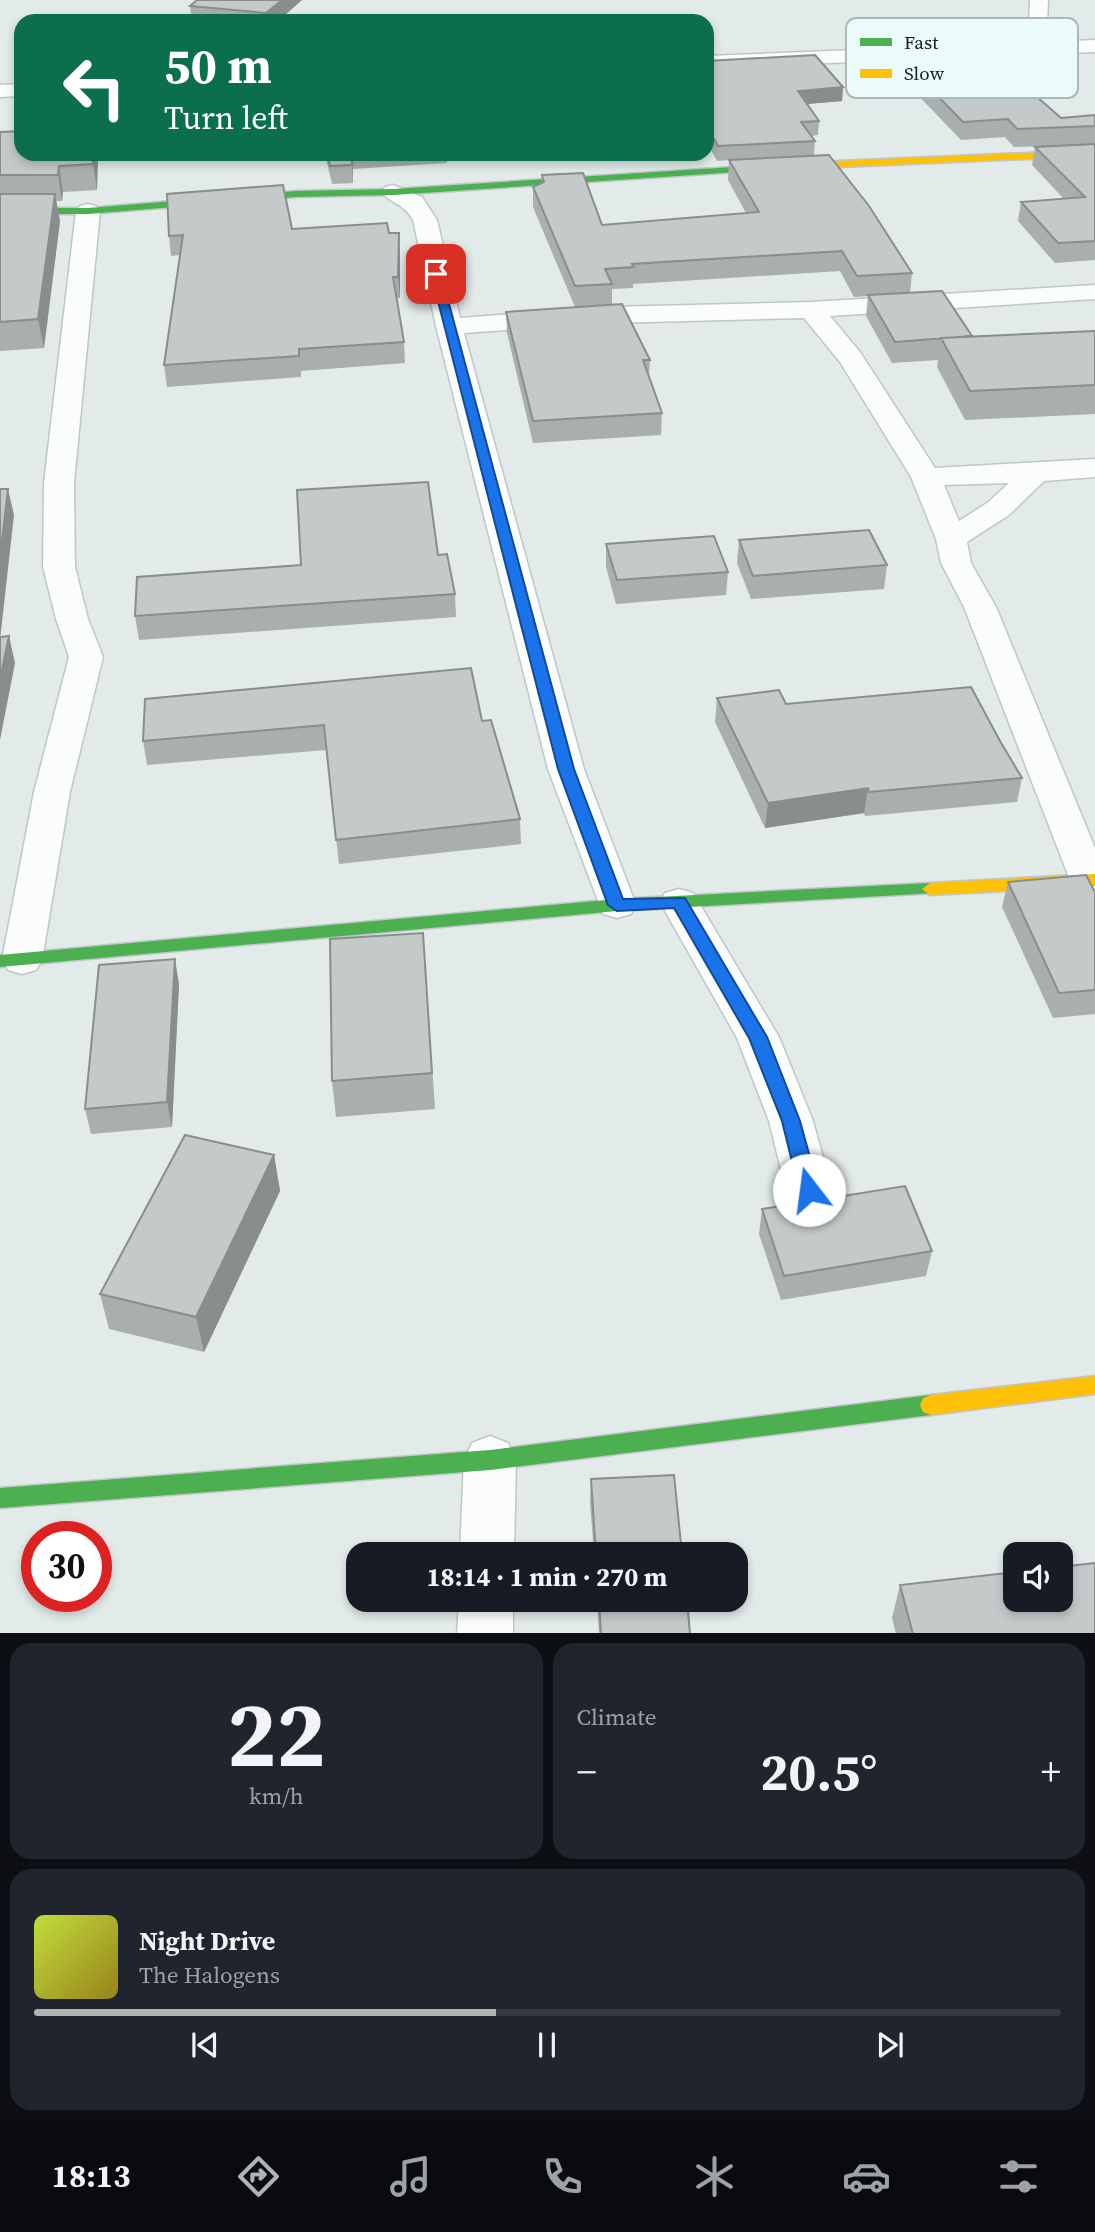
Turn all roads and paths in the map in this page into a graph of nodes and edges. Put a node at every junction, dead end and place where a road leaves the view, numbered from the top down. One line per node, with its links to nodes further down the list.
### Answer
1 (1039, 0): 2 (street)
2 (1038, 18)
3 (846, 56): 4 (street)
4 (714, 62)
5 (1095, 153): 6 (street)
6 (393, 192): 8 (street); 11 (street)
7 (0, 211): 8 (street)
8 (88, 211): 19 (street)
9 (1095, 292): 10 (street)
10 (811, 310): 11 (street); 14 (street)
11 (449, 326): 18 (street)
12 (1095, 468): 13 (street)
13 (1036, 472): 14 (street); 15 (street)
14 (926, 477): 15 (street)
15 (951, 538): 16 (street)
16 (1092, 880): 17 (street)
17 (679, 902): 18 (street); 20 (street)
18 (617, 905): 19 (street)
19 (11, 960)
20 (809, 1190)
21 (1095, 1385): 22 (street)
22 (490, 1460): 23 (street); 24 (street)
23 (0, 1498)
24 (487, 1542)
25 (486, 1612): 26 (street)
26 (485, 1633)

